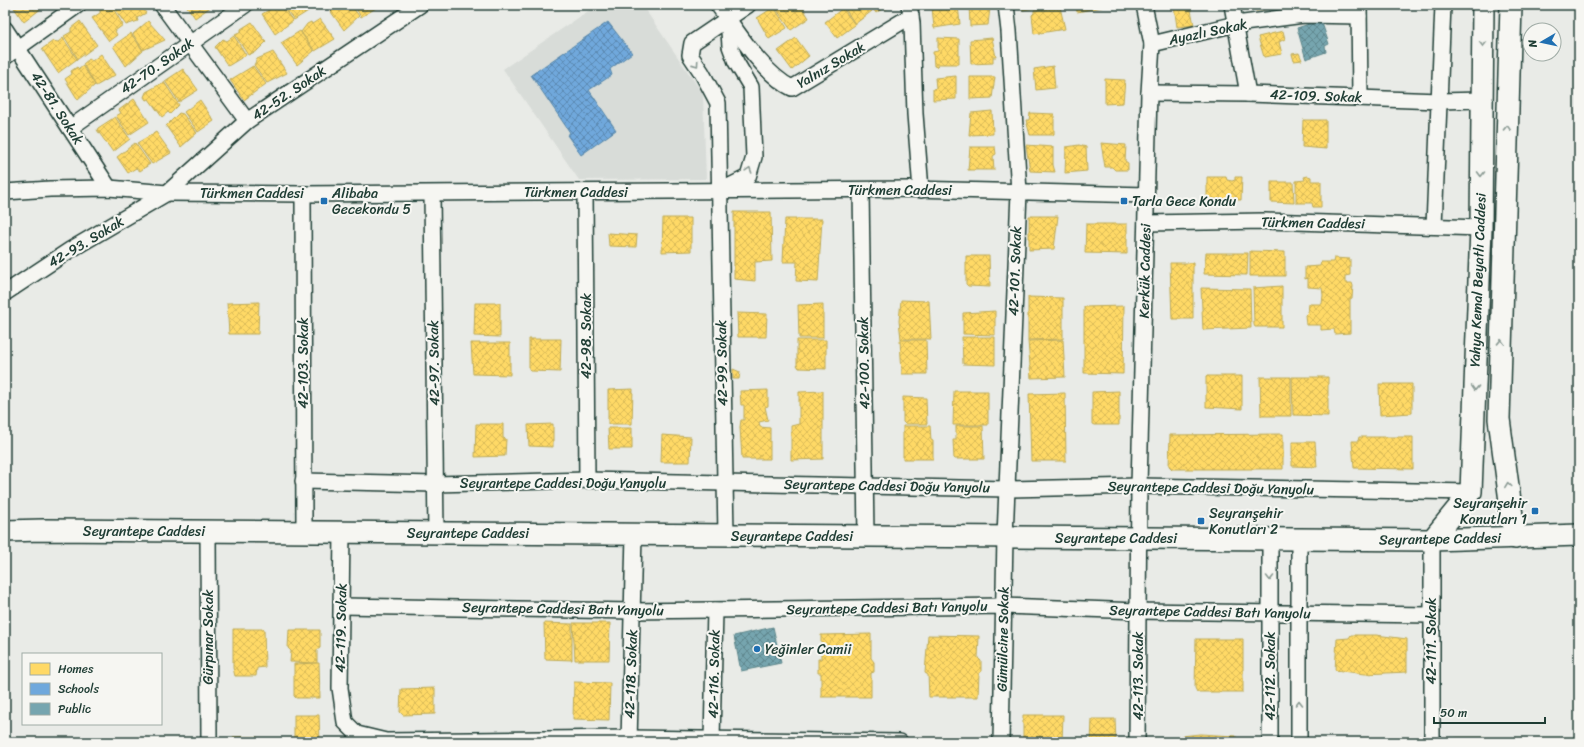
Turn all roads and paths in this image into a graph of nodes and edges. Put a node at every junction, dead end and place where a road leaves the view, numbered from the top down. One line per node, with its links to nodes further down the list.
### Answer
1 (78, 5): 20 (street)
2 (162, 5): 18 (street)
3 (245, 5): 18 (street, 42-70. Sokak)
4 (420, 5): 27 (street, 42-52. Sokak)
5 (718, 5): 15 (street)
6 (748, 5): 15 (street, 42-99. Sokak)
7 (1006, 5): 35 (street, 42-101. Sokak)
8 (1144, 5): 19 (street, Kerkük Caddesi)
9 (1232, 5): 16 (street)
10 (1443, 5): 26 (street)
11 (1484, 5): 25 (street, Yahya Kemal Beyatlı Caddesi, one-way to 25)
12 (1511, 5): 63 (street, Yahya Kemal Beyatlı Caddesi, one-way to 12)
13 (910, 11): 15 (street, Yalnız Sokak); 31 (street)
14 (1359, 11): 16 (street, Ayazlı Sokak); 24 (street)
15 (728, 18): 32 (street, one-way to 15); 32 (street, 42-99. Sokak, one-way to 32)
16 (1236, 24): 19 (street, Ayazlı Sokak); 23 (street)
17 (5, 29): 20 (street, 42-81. Sokak)
18 (190, 42): 27 (street); 28 (street, 42-70. Sokak)
19 (1152, 44): 22 (street, Kerkük Caddesi)
20 (17, 48): 21 (street); 28 (street, 42-81. Sokak)
21 (5, 57)
22 (1149, 93): 23 (street, 42-109. Sokak); 39 (street, Kerkük Caddesi)
23 (1248, 94): 24 (street, 42-109. Sokak)
24 (1360, 98): 26 (street, 42-109. Sokak)
25 (1482, 100): 26 (street, 42-109. Sokak); 42 (street, Yahya Kemal Beyatlı Caddesi, one-way to 42)
26 (1439, 101): 41 (street)
27 (247, 121): 36 (street, 42-52. Sokak)
28 (70, 128): 29 (street, 42-81. Sokak)
29 (109, 188): 33 (street, Türkmen Caddesi); 36 (street, Türkmen Caddesi)
30 (861, 190): 31 (street, Türkmen Caddesi); 32 (street, Türkmen Caddesi); 49 (street, 42-100. Sokak)
31 (921, 190): 35 (street, Türkmen Caddesi)
32 (719, 191): 34 (street, Türkmen Caddesi); 46 (street, 42-99. Sokak)
33 (5, 192)
34 (585, 192): 38 (street, Türkmen Caddesi); 44 (street, 42-98. Sokak)
35 (1018, 192): 39 (street, Türkmen Caddesi); 50 (street, 42-101. Sokak)
36 (168, 193): 37 (street, Türkmen Caddesi); 43 (street, 42-93. Sokak)
37 (303, 194): 38 (street, Türkmen Caddesi); 45 (street, 42-103. Sokak)
38 (432, 194): 47 (street, 42-97. Sokak)
39 (1146, 195): 40 (street, Kerkük Caddesi)
40 (1146, 223): 41 (street, Türkmen Caddesi); 48 (street, Kerkük Caddesi)
41 (1434, 226): 42 (street, Türkmen Caddesi)
42 (1481, 228): 51 (street, Yahya Kemal Beyatlı Caddesi, one-way to 51)
43 (5, 293)
44 (586, 480): 46 (street, Seyrantepe Caddesi Doğu Yanyolu); 47 (street, Seyrantepe Caddesi Doğu Yanyolu)
45 (304, 481): 47 (street, Seyrantepe Caddesi Doğu Yanyolu); 54 (street, 42-103. Sokak)
46 (724, 483): 49 (street, Seyrantepe Caddesi Doğu Yanyolu); 58 (street, 42-99. Sokak)
47 (435, 484): 56 (street, 42-97. Sokak)
48 (1139, 486): 50 (street, Seyrantepe Caddesi Doğu Yanyolu); 51 (street, Seyrantepe Caddesi Doğu Yanyolu); 62 (street, Kerkük Caddesi)
49 (865, 487): 50 (street, Seyrantepe Caddesi Doğu Yanyolu); 60 (street, 42-100. Sokak)
50 (1007, 488): 61 (street, 42-101. Sokak)
51 (1471, 492): 66 (street)
52 (5, 532): 53 (street, Seyrantepe Caddesi)
53 (208, 532): 54 (street, Seyrantepe Caddesi); 77 (street, Gürpınar Sokak)
54 (304, 532): 55 (street, Seyrantepe Caddesi)
55 (342, 532): 56 (street, Seyrantepe Caddesi); 67 (street, 42-119. Sokak)
56 (436, 533): 57 (street, Seyrantepe Caddesi)
57 (634, 534): 58 (street, Seyrantepe Caddesi); 70 (street, 42-118. Sokak)
58 (726, 535): 60 (street, Seyrantepe Caddesi)
59 (1579, 535): 63 (street, Seyrantepe Caddesi)
60 (866, 536): 61 (street, Seyrantepe Caddesi)
61 (1005, 537): 62 (street, Seyrantepe Caddesi); 68 (street, Gümülcine Sokak)
62 (1139, 538): 64 (street, Seyrantepe Caddesi); 71 (street, 42-113. Sokak)
63 (1515, 538): 66 (street, Seyrantepe Caddesi)
64 (1270, 539): 65 (street, Seyrantepe Caddesi); 72 (street, 42-112. Sokak, one-way to 72)
65 (1299, 539): 66 (street, Seyrantepe Caddesi); 73 (street, 42-112. Sokak)
66 (1432, 540): 74 (street, 42-111. Sokak)
67 (342, 606): 70 (street, Seyrantepe Caddesi Batı Yanyolu); 76 (street, 42-119. Sokak)
68 (1004, 606): 69 (street, Seyrantepe Caddesi Batı Yanyolu); 71 (street, Seyrantepe Caddesi Batı Yanyolu); 79 (street, Gümülcine Sokak)
69 (715, 610): 70 (street, Seyrantepe Caddesi Batı Yanyolu); 75 (street, 42-116. Sokak)
70 (632, 611): 76 (street, 42-118. Sokak)
71 (1138, 611): 72 (street, Seyrantepe Caddesi Batı Yanyolu); 80 (street, 42-113. Sokak)
72 (1270, 613): 73 (street, Seyrantepe Caddesi Batı Yanyolu); 81 (street, 42-112. Sokak)
73 (1298, 613): 74 (street, Seyrantepe Caddesi Batı Yanyolu); 82 (street, 42-112. Sokak, one-way to 73)
74 (1431, 615): 83 (street, 42-111. Sokak)
75 (712, 739): 76 (street); 78 (street)
76 (628, 740)
77 (209, 742)
78 (900, 742)
79 (1001, 742)
80 (1137, 742)
81 (1270, 742)
82 (1299, 742)
83 (1432, 742)

